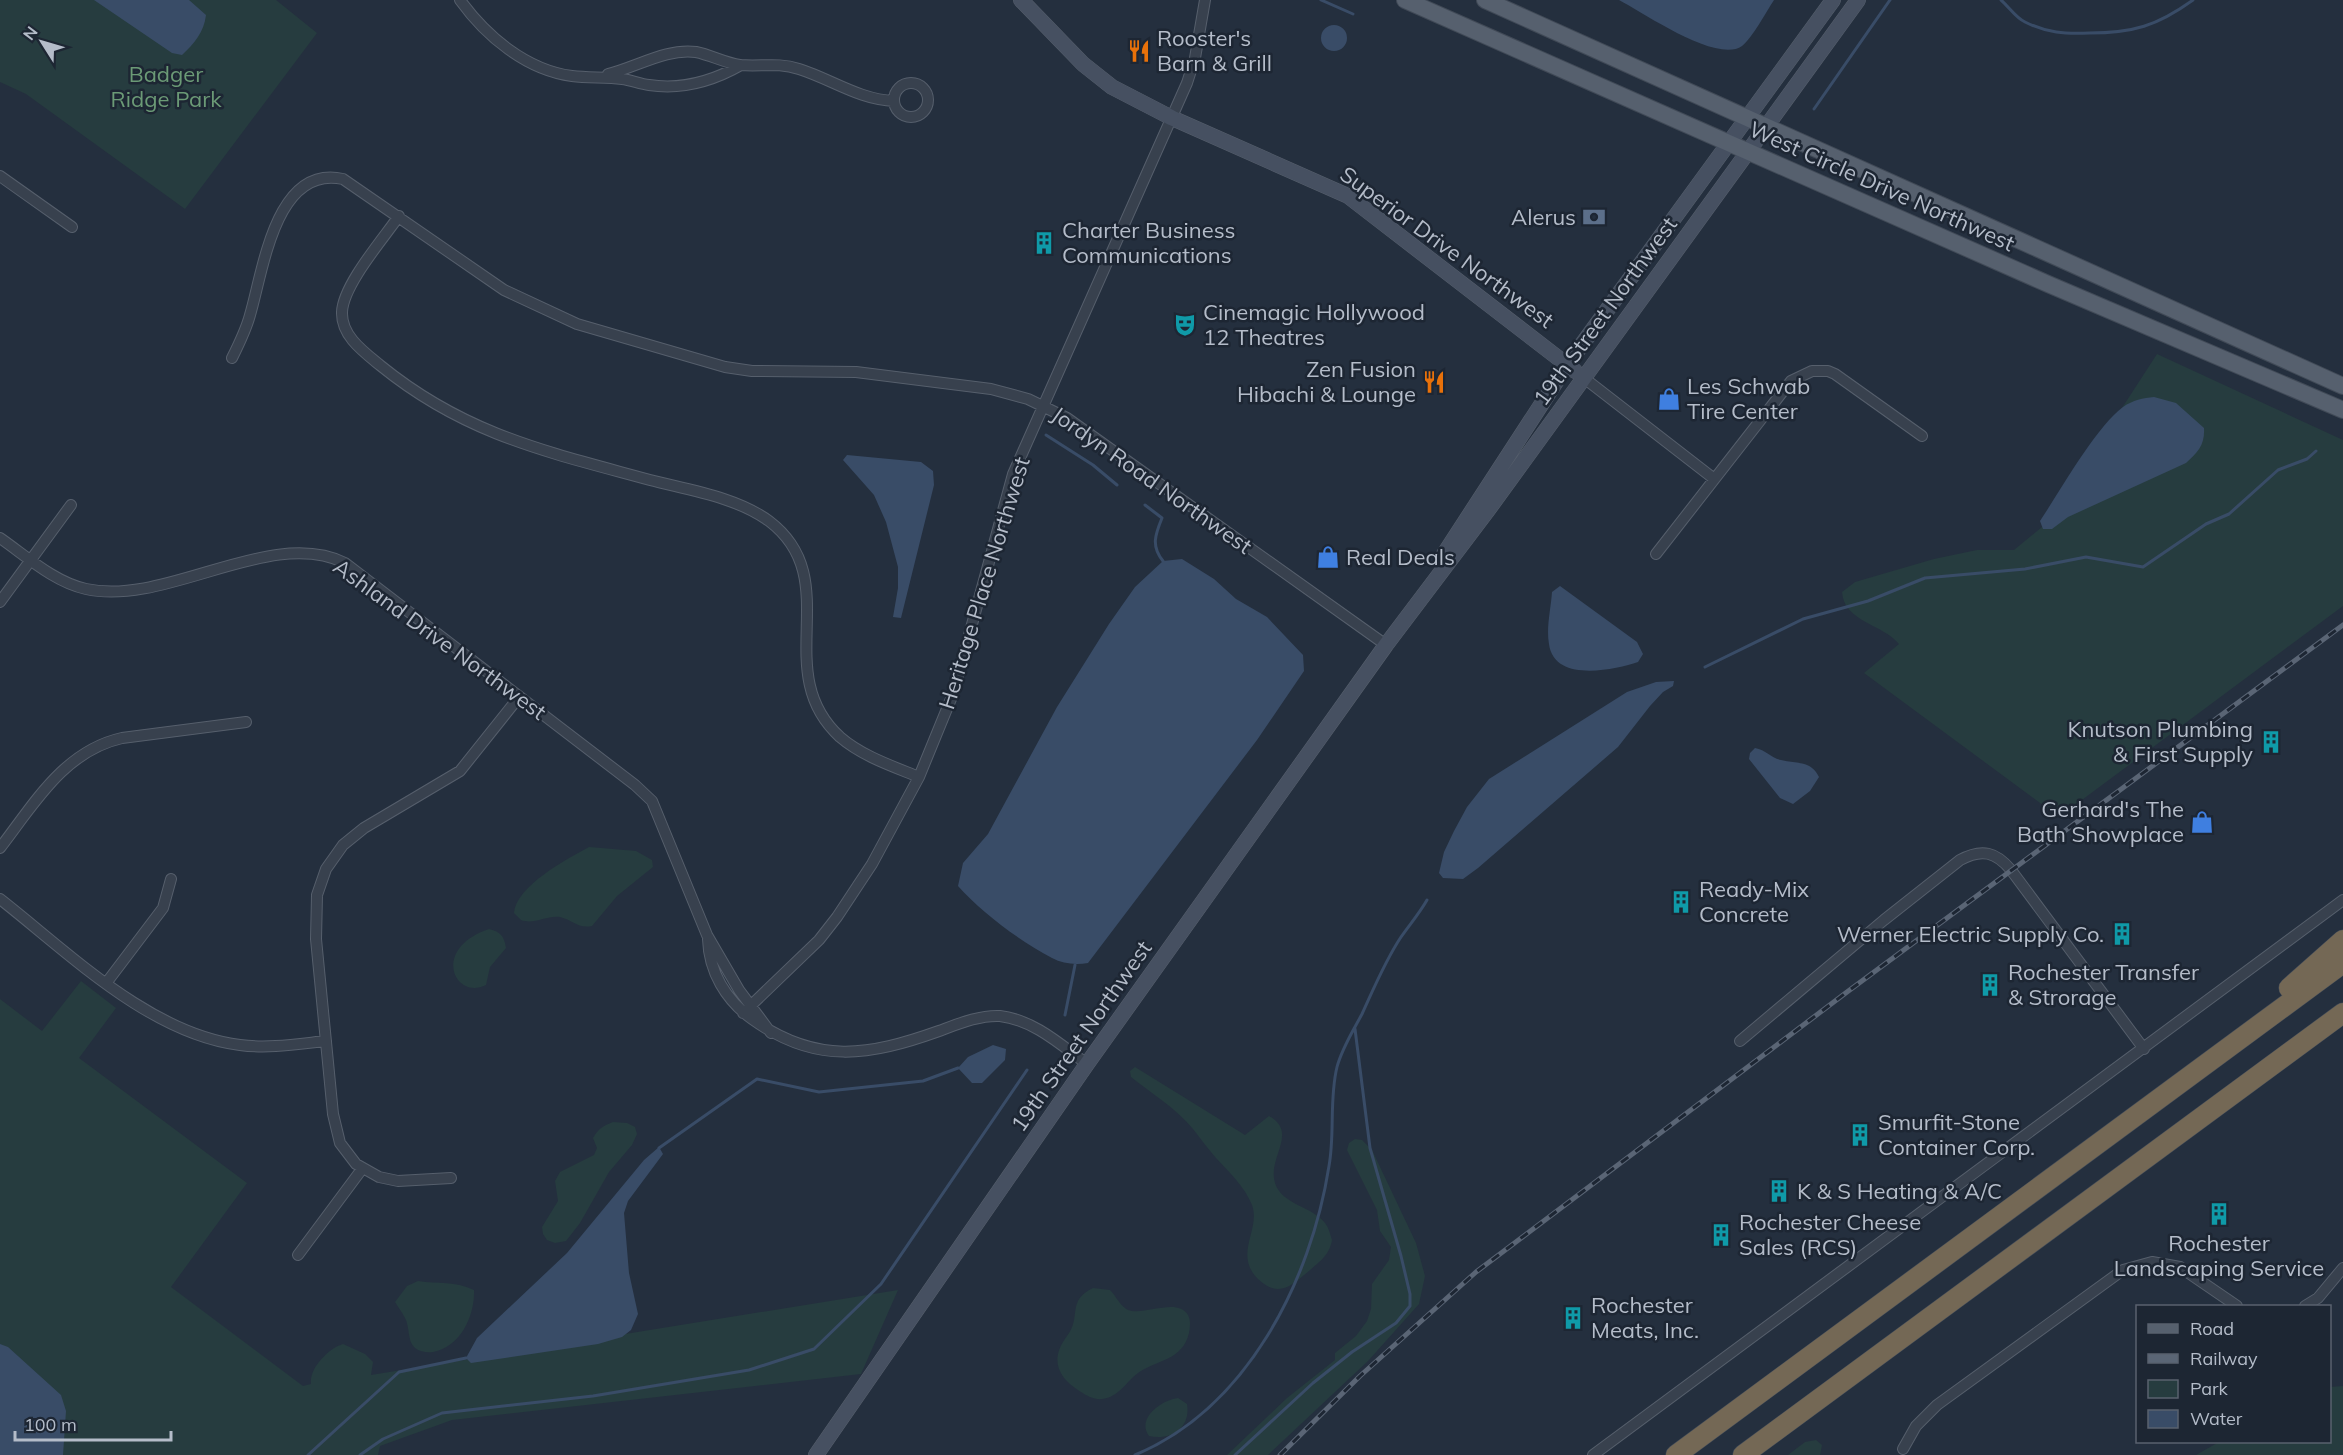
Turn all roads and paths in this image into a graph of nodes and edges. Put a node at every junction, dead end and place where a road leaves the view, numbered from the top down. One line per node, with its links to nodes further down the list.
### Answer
1 (460, 0): 9 (street)
2 (1021, 0): 12 (street, Superior Drive Northwest)
3 (1205, 0): 12 (street, Heritage Place Northwest)
4 (1404, 0): 14 (main road, West Circle Drive Northwest)
5 (1485, 0): 11 (main road, West Circle Drive Northwest)
6 (1833, 0): 11 (street, 19th Street Northwest)
7 (1858, 0): 13 (street, 19th Street Northwest)
8 (741, 65): 9 (street); 9 (street); 10 (street)
9 (599, 76)
10 (894, 101)
11 (1746, 117): 13 (main road, West Circle Drive Northwest); 14 (street, 19th Street Northwest)
12 (1172, 118): 20 (street, Superior Drive Northwest); 23 (street, Heritage Place Northwest)
13 (1767, 127): 15 (street, 19th Street Northwest); 22 (main road, West Circle Drive Northwest)
14 (1728, 143): 15 (main road, West Circle Drive Northwest); 20 (street, 19th Street Northwest)
15 (1748, 152): 21 (street, 19th Street Northwest); 24 (main road, West Circle Drive Northwest)
16 (0, 176): 18 (street)
17 (399, 216): 19 (street, Jordyn Road Northwest); 23 (street, Jordyn Road Northwest); 35 (street)
18 (72, 227)
19 (232, 358)
20 (1567, 365): 21 (street, Superior Drive Northwest); 32 (street, 19th Street Northwest)
21 (1584, 378): 26 (street, Superior Drive Northwest); 32 (street, 19th Street Northwest)
22 (2343, 386)
23 (1044, 405): 32 (street, Jordyn Road Northwest); 35 (street, Heritage Place Northwest)
24 (2343, 410)
25 (1922, 436): 26 (street)
26 (1713, 478): 29 (street)
27 (71, 505): 30 (street)
28 (0, 538): 30 (street, Ashland Drive Northwest)
29 (1656, 554)
30 (31, 560): 31 (street); 33 (street, Ashland Drive Northwest)
31 (0, 602)
32 (1386, 645): 53 (street, 19th Street Northwest)
33 (519, 697): 40 (street, Ashland Drive Northwest); 49 (street)
34 (246, 722): 36 (street)
35 (919, 777): 44 (street, Heritage Place Northwest)
36 (0, 848)
37 (171, 879): 43 (street)
38 (0, 899): 43 (street)
39 (2343, 900): 51 (street)
40 (707, 935): 44 (street, Ashland Drive Northwest); 45 (street, Ashland Drive Northwest)
41 (2343, 940): 54 (highway)
42 (2343, 963): 54 (highway)
43 (107, 982): 49 (street)
44 (753, 1005): 45 (street, Heritage Place Northwest); 48 (street, Ashland Drive Northwest)
45 (743, 1013): 48 (street, Ashland Drive Northwest)
46 (2343, 1013): 52 (highway)
47 (2343, 1019): 52 (highway)
48 (771, 1033): 53 (street, Ashland Drive Northwest)
49 (326, 1041): 55 (street)
50 (1740, 1041): 51 (street)
51 (2144, 1049): 63 (street)
52 (2288, 1053): 65 (highway)
53 (1087, 1064): 62 (street, 19th Street Northwest)
54 (2092, 1148): 64 (highway)
55 (362, 1168): 56 (street); 57 (street)
56 (451, 1178)
57 (298, 1255)
58 (2343, 1268): 60 (street)
59 (2236, 1305): 61 (street)
60 (2306, 1305)
61 (1903, 1449)
62 (816, 1455)
63 (1593, 1455)
64 (1676, 1455)
65 (1743, 1455)

